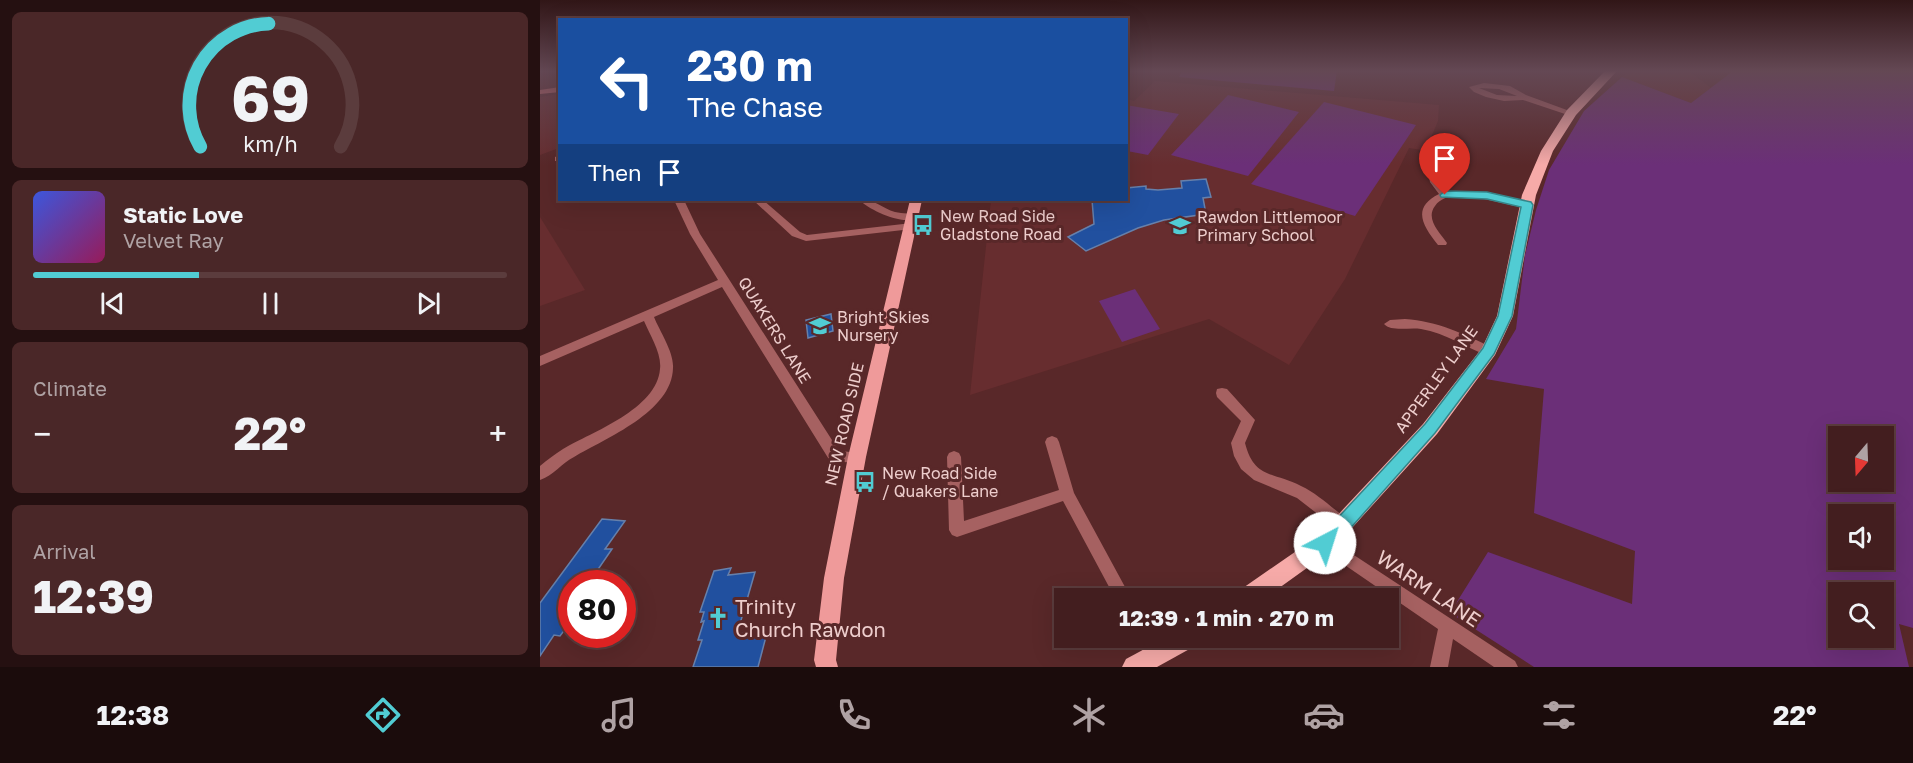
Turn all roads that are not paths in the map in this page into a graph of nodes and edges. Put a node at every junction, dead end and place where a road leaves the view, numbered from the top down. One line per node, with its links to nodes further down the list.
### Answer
1 (1509, 102): 4 (street)
2 (1538, 102): 5 (street)
3 (1582, 102): 5 (highway, APPERLEY LANE)
4 (1506, 109)
5 (1571, 113): 12 (highway, APPERLEY LANE)
6 (1444, 141): 7 (street)
7 (1445, 195): 12 (street); 14 (street)
8 (679, 201): 15 (street, QUAKERS LANE)
9 (759, 201): 13 (street)
10 (866, 201): 13 (street)
11 (916, 201): 13 (main road, NEW ROAD SIDE)
12 (1527, 205): 18 (highway, APPERLEY LANE)
13 (913, 221): 22 (main road, NEW ROAD SIDE)
14 (1442, 243)
15 (726, 281): 16 (street); 22 (street, QUAKERS LANE)
16 (648, 316): 19 (street); 24 (street)
17 (1390, 324): 18 (street)
18 (1489, 351): 26 (highway, APPERLEY LANE)
19 (540, 361)
20 (1222, 393): 26 (street)
21 (1052, 442): 25 (street)
22 (857, 457): 33 (main road, NEW ROAD SIDE)
23 (954, 457): 25 (street)
24 (540, 474)
25 (1066, 494): 28 (street)
26 (1342, 524): 27 (highway, APPERLEY LANE)
27 (1325, 543): 29 (highway, APPERLEY LANE); 30 (street, WARM LANE)
28 (1118, 588)
29 (1262, 588)
30 (1448, 626): 34 (street); 35 (street, WARM LANE)
31 (1160, 648): 32 (highway)
32 (1144, 654)
33 (824, 665)
34 (1439, 667)
35 (1509, 667)

